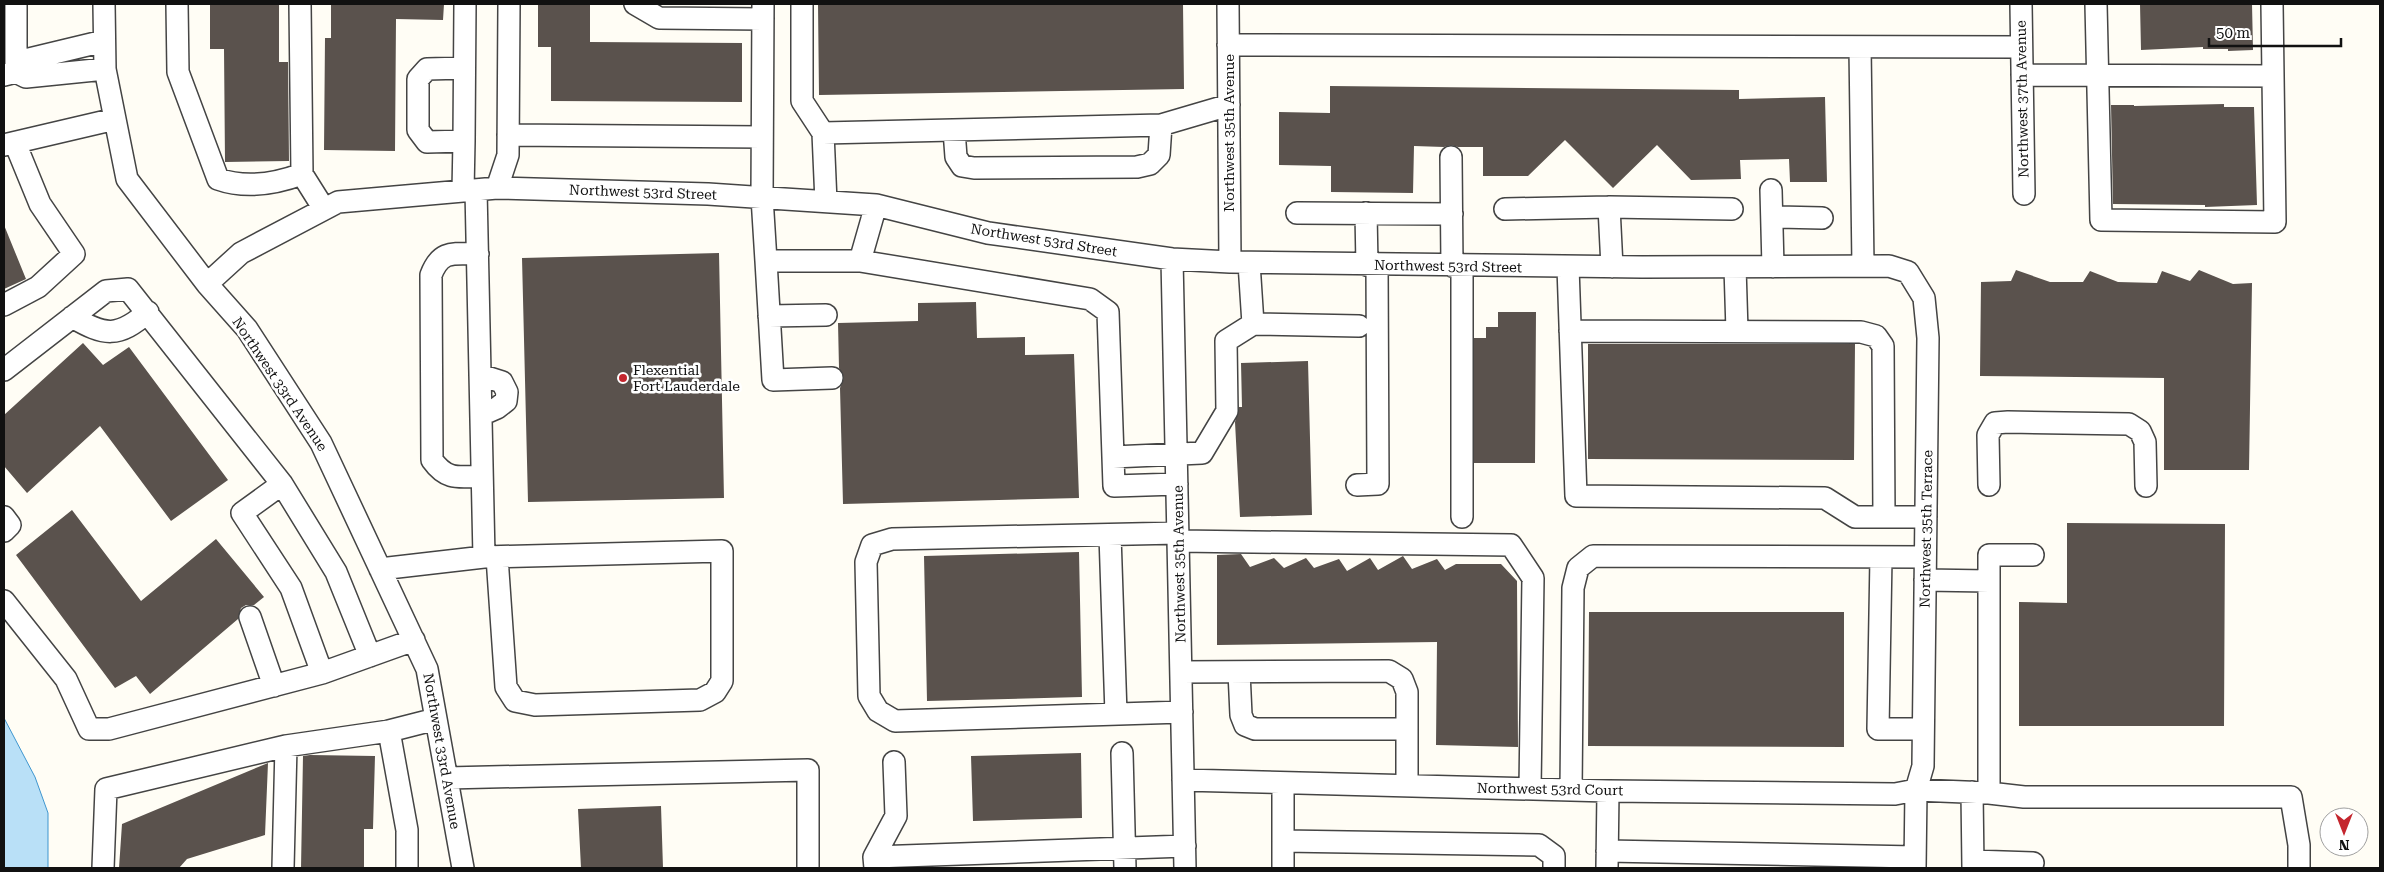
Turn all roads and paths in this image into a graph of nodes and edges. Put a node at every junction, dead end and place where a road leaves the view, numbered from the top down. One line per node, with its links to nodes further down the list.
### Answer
1 (16, 4): 20 (street)
2 (104, 4): 14 (street, Northwest 33rd Avenue)
3 (176, 4): 34 (street)
4 (300, 4): 34 (street)
5 (465, 4): 18 (street)
6 (508, 4): 32 (street)
7 (635, 4): 13 (street)
8 (802, 4): 28 (street)
9 (1228, 4): 15 (street, Northwest 35th Avenue)
10 (2021, 4): 17 (street, Northwest 37th Avenue)
11 (2096, 4): 22 (street)
12 (2272, 4): 23 (street)
13 (763, 11): 29 (street)
14 (104, 41): 19 (street, Northwest 33rd Avenue); 20 (street)
15 (1228, 45): 16 (street); 24 (street, Northwest 35th Avenue)
16 (1860, 47): 17 (street); 59 (street)
17 (2022, 47): 21 (street, Northwest 37th Avenue)
18 (464, 68): 30 (street); 30 (street)
19 (104, 69): 20 (street); 25 (street, Northwest 33rd Avenue)
20 (10, 73)
21 (2022, 75): 22 (street); 39 (street, Northwest 37th Avenue)
22 (2098, 76): 23 (street); 23 (street)
23 (2273, 76)
24 (1229, 105): 26 (street); 56 (street, Northwest 35th Avenue)
25 (115, 119): 31 (street); 65 (street, Northwest 33rd Avenue)
26 (1161, 125): 27 (street); 27 (street)
27 (954, 130): 28 (street)
28 (823, 133): 41 (street)
29 (762, 137): 32 (street); 40 (street)
30 (464, 141): 37 (street)
31 (9, 144): 66 (street)
32 (508, 145): 35 (street); 36 (street)
33 (1451, 157): 49 (street)
34 (302, 174): 44 (street)
35 (497, 188): 36 (street, Northwest 53rd Street); 37 (street, Northwest 53rd Street)
36 (530, 189): 40 (street, Northwest 53rd Street)
37 (470, 190): 44 (street, Northwest 53rd Street); 52 (street)
38 (1770, 190): 50 (street)
39 (2024, 194)
40 (762, 197): 41 (street, Northwest 53rd Street); 54 (street)
41 (826, 202): 42 (street, Northwest 53rd Street)
42 (876, 205): 53 (street, Northwest 53rd Street); 55 (street)
43 (1609, 207): 45 (street); 46 (street); 61 (street)
44 (324, 209): 65 (street, Northwest 53rd Street)
45 (1505, 209)
46 (1732, 210)
47 (1297, 213): 48 (street)
48 (1366, 213): 49 (street); 57 (street)
49 (1452, 214): 58 (street)
50 (1772, 216): 51 (street); 63 (street)
51 (1822, 218)
52 (478, 254): 79 (street); 79 (street)
53 (1172, 259): 56 (street, Northwest 53rd Street); 77 (street, Northwest 35th Avenue)
54 (766, 261): 55 (street); 69 (street)
55 (860, 261): 78 (street)
56 (1240, 263): 57 (street, Northwest 53rd Street); 71 (street, Northwest 35th Avenue)
57 (1372, 265): 58 (street, Northwest 53rd Street); 82 (street)
58 (1457, 266): 60 (street, Northwest 53rd Street); 86 (street)
59 (1863, 266): 63 (street, Northwest 53rd Street); 64 (street, Northwest 53rd Street)
60 (1568, 267): 61 (street, Northwest 53rd Street); 73 (street)
61 (1612, 267): 62 (street, Northwest 53rd Street)
62 (1735, 267): 63 (street, Northwest 53rd Street); 74 (street)
63 (1774, 267)
64 (1908, 272): 88 (street, Northwest 35th Terrace)
65 (207, 284): 96 (street, Northwest 33rd Avenue)
66 (4, 305)
67 (148, 312): 70 (street); 70 (street); 80 (street)
68 (826, 315): 69 (street)
69 (769, 316): 76 (street)
70 (72, 317): 75 (street)
71 (1253, 324): 72 (street); 77 (street)
72 (1360, 326)
73 (1570, 331): 74 (street); 87 (street)
74 (1737, 332): 87 (street)
75 (4, 370)
76 (832, 378)
77 (1176, 454): 78 (street); 81 (street, Northwest 35th Avenue)
78 (1113, 457): 81 (street)
79 (482, 476): 93 (street)
80 (282, 484): 102 (street); 105 (street)
81 (1177, 484): 91 (street, Northwest 35th Avenue)
82 (1357, 485)
83 (1988, 486): 84 (street)
84 (2146, 486)
85 (4, 517): 89 (street)
86 (1462, 517)
87 (1884, 517): 88 (street)
88 (1926, 517): 95 (street, Northwest 35th Terrace)
89 (4, 531)
90 (1110, 535): 91 (street); 108 (street); 108 (street)
91 (1178, 537): 103 (street, Northwest 35th Avenue); 120 (street)
92 (2033, 554): 98 (street)
93 (491, 557): 93 (street); 96 (street)
94 (1881, 558): 95 (street); 110 (street); 121 (street)
95 (1925, 558): 97 (street, Northwest 35th Terrace)
96 (380, 569): 101 (street, Northwest 33rd Avenue)
97 (1925, 580): 98 (street); 110 (street, Northwest 35th Terrace)
98 (1988, 581): 124 (street)
99 (4, 601): 106 (street)
100 (250, 617): 106 (street)
101 (414, 640): 102 (street); 109 (street, Northwest 33rd Avenue)
102 (370, 656): 105 (street)
103 (1181, 672): 104 (street); 107 (street, Northwest 35th Avenue)
104 (1239, 672): 111 (street); 111 (street)
105 (322, 673): 106 (street)
106 (274, 686)
107 (1182, 712): 108 (street); 117 (street, Northwest 35th Avenue)
108 (1116, 714)
109 (436, 720): 112 (street); 116 (street, Northwest 33rd Avenue)
110 (1923, 729): 122 (street, Northwest 35th Terrace)
111 (1408, 730): 119 (street)
112 (389, 731): 113 (street); 135 (street)
113 (286, 746): 133 (street); 134 (street)
114 (1122, 753): 127 (street)
115 (894, 762): 130 (street)
116 (447, 778): 136 (street, Northwest 33rd Avenue); 137 (street)
117 (1183, 780): 118 (street, Northwest 53rd Court); 126 (street, Northwest 35th Avenue)
118 (1283, 783): 119 (street, Northwest 53rd Court); 125 (street)
119 (1407, 786): 120 (street, Northwest 53rd Court)
120 (1530, 789): 121 (street, Northwest 53rd Court)
121 (1571, 790): 123 (street, Northwest 53rd Court)
122 (1916, 790): 123 (street, Northwest 53rd Court); 124 (street, Northwest 53rd Court); 129 (street, Northwest 35th Terrace)
123 (1608, 791): 128 (street)
124 (1981, 792): 132 (street); 141 (street, Northwest 53rd Court)
125 (1283, 841): 139 (street); 140 (street)
126 (1185, 846): 127 (street); 138 (street, Northwest 35th Avenue)
127 (1125, 858): 130 (street)
128 (1607, 860): 129 (street)
129 (1915, 862)
130 (875, 863)
131 (2033, 863): 132 (street)
132 (1973, 865)
133 (103, 868)
134 (283, 868)
135 (407, 868)
136 (463, 868)
137 (808, 868)
138 (1185, 868)
139 (1283, 868)
140 (1554, 868)
141 (2299, 868)

